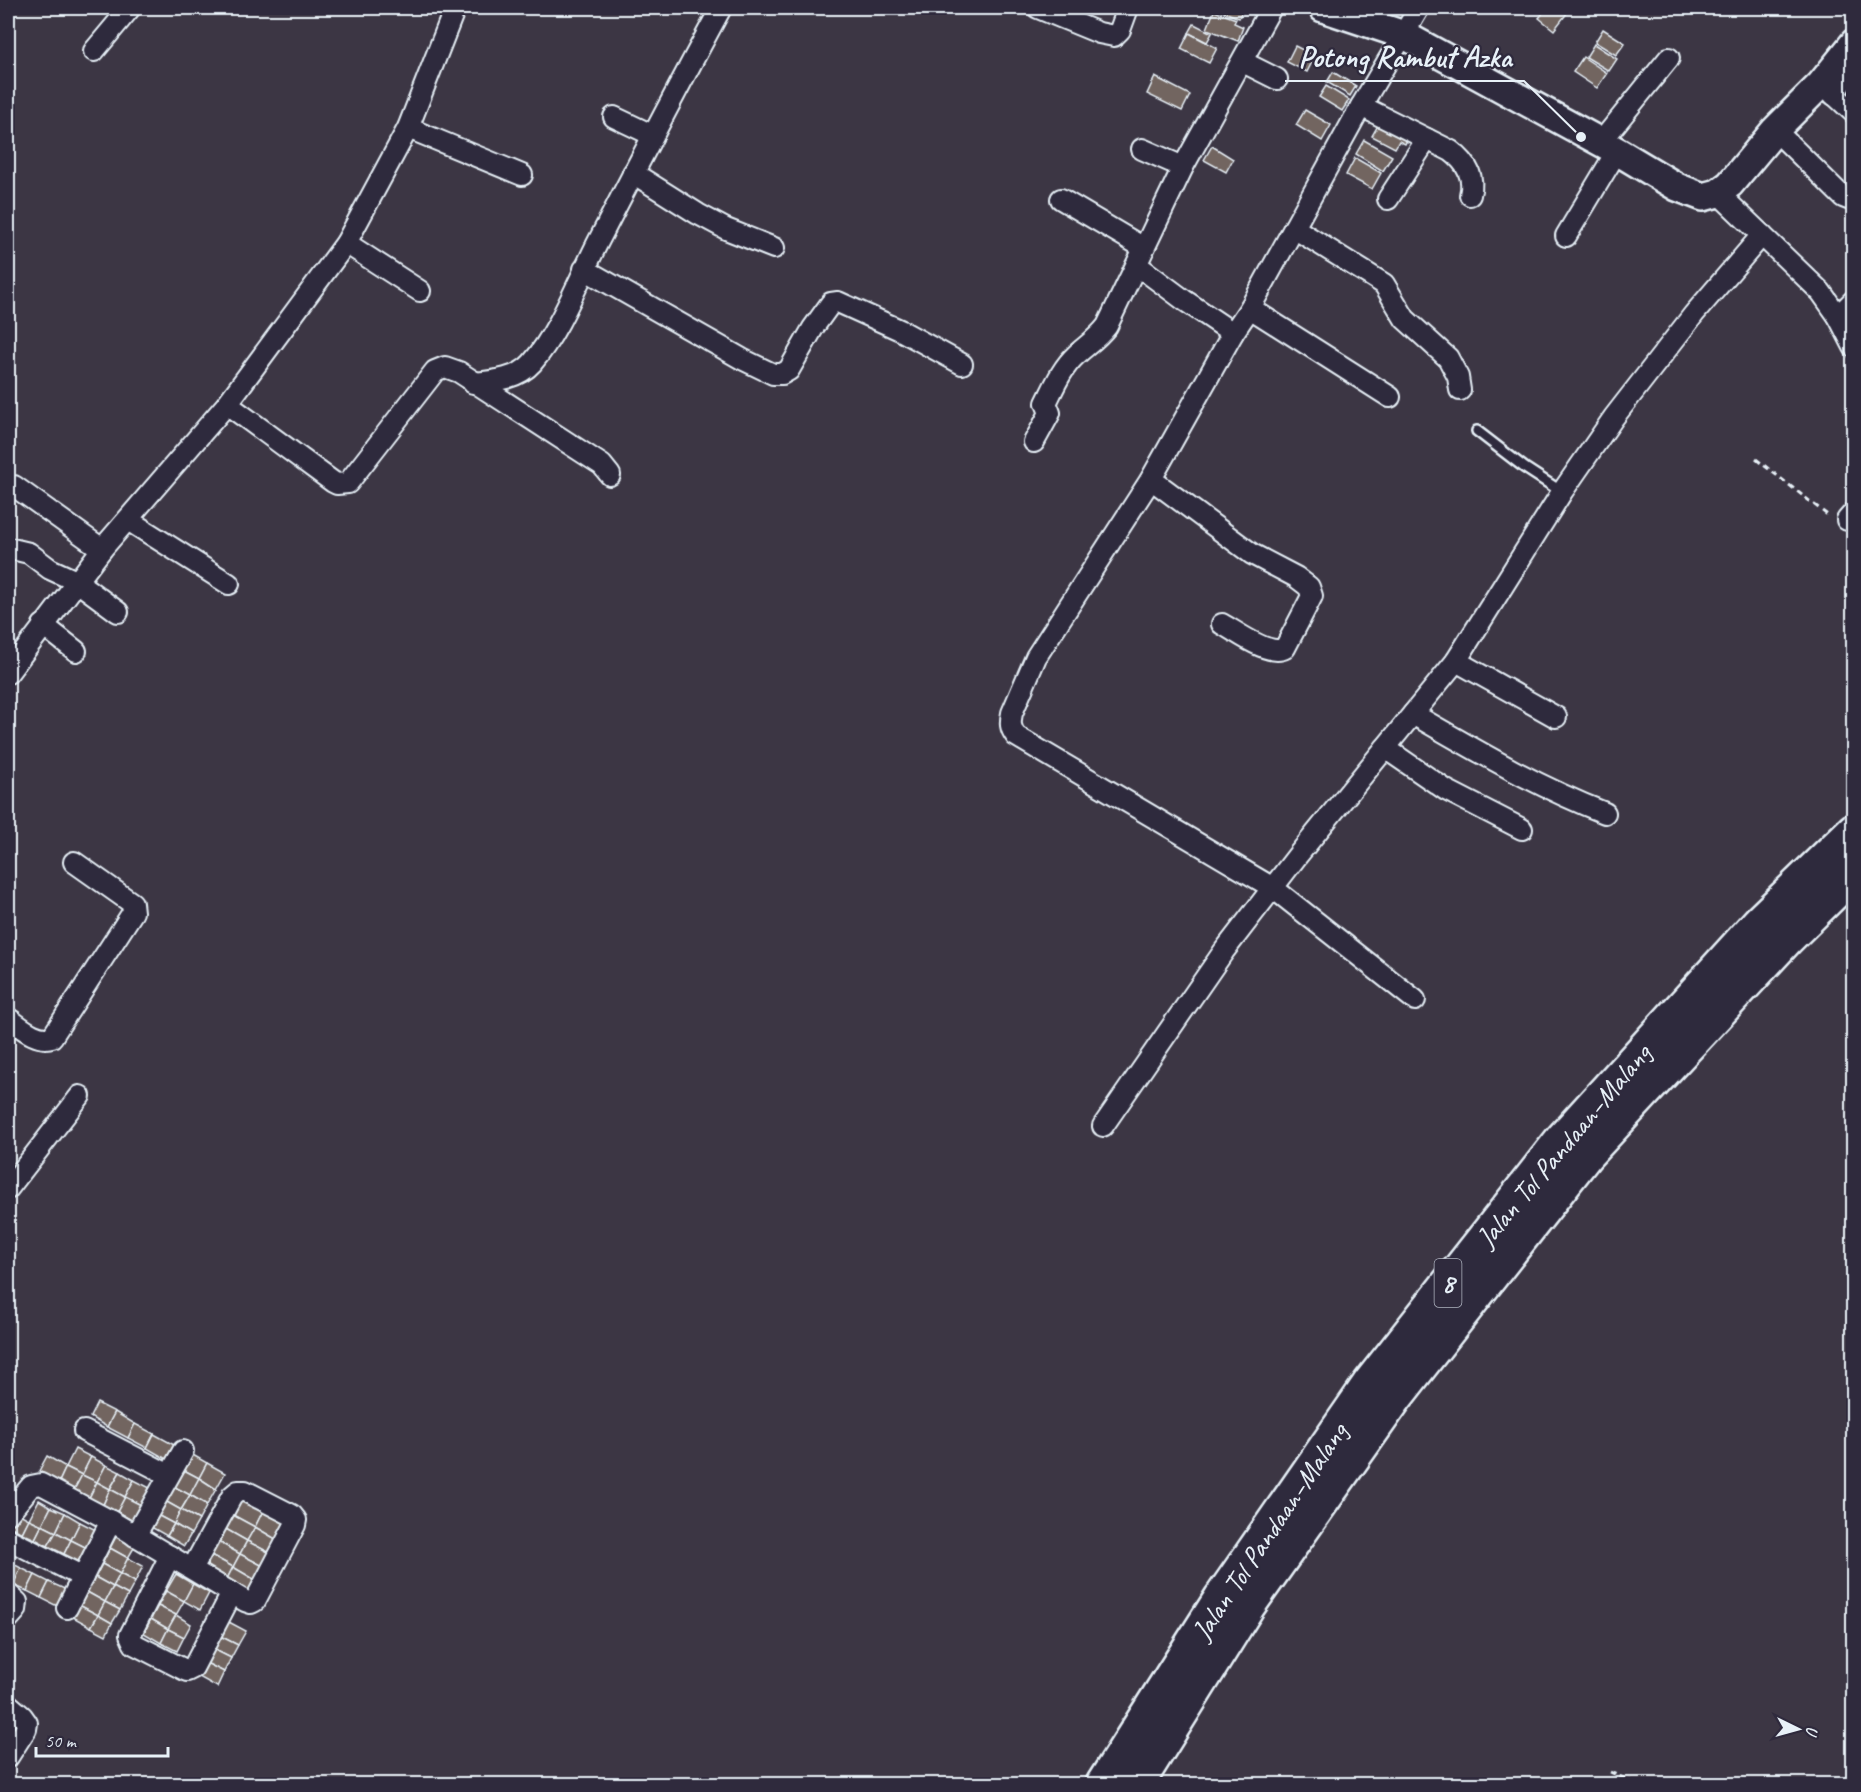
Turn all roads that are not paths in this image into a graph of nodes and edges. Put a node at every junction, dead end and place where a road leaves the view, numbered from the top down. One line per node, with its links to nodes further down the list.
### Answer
1 (129, 8): 11 (street)
2 (455, 8): 19 (street)
3 (721, 8): 21 (street)
4 (1038, 8): 5 (street)
5 (1128, 8)
6 (1271, 8): 13 (street)
7 (1323, 8): 9 (street)
8 (1419, 8): 9 (street)
9 (1404, 35): 16 (street); 23 (street)
10 (1849, 49): 15 (street)
11 (94, 51)
12 (1669, 58): 23 (street)
13 (1243, 62): 14 (street); 25 (street)
14 (1277, 79)
15 (1828, 89): 17 (street); 20 (street)
16 (1362, 106): 22 (street); 33 (street)
17 (1854, 113)
18 (614, 117): 21 (street)
19 (408, 128): 27 (street); 36 (street)
20 (1775, 130): 28 (street); 30 (street)
21 (652, 135): 26 (street)
22 (1427, 139): 29 (street); 32 (street)
23 (1609, 146): 28 (street); 35 (street)
24 (1142, 148): 25 (street)
25 (1183, 167): 38 (street)
26 (633, 173): 37 (street); 39 (street)
27 (522, 175)
28 (1718, 193): 34 (street)
29 (1470, 195)
30 (1854, 197)
31 (1061, 199): 38 (street)
32 (1388, 199)
33 (1294, 228): 42 (street); 48 (street)
34 (1762, 235): 43 (street); 56 (street)
35 (1566, 236)
36 (346, 243): 40 (street); 50 (street)
37 (774, 248)
38 (1140, 256): 44 (street); 52 (street)
39 (584, 269): 46 (street); 47 (street)
40 (420, 291)
41 (1854, 300): 43 (street)
42 (1250, 308): 44 (street); 49 (street)
43 (1838, 316): 45 (street)
44 (1233, 333): 54 (street)
45 (1854, 347)
46 (962, 364)
47 (473, 383): 50 (street); 53 (street)
48 (1460, 390)
49 (1390, 397)
50 (227, 404): 57 (street)
51 (1477, 431): 56 (lane)
52 (1034, 442)
53 (610, 475)
54 (1151, 479): 63 (street); 76 (street)
55 (14, 486): 59 (street)
56 (1562, 492): 66 (street)
57 (128, 520): 59 (street); 61 (street)
58 (8, 548): 60 (street)
59 (102, 549): 60 (street)
60 (76, 581): 62 (street); 64 (street)
61 (229, 584)
62 (118, 612)
63 (1222, 624)
64 (43, 625): 65 (street); 67 (street)
65 (76, 651)
66 (1456, 661): 68 (street); 69 (street)
67 (8, 673)
68 (1413, 714): 70 (street); 71 (street)
69 (1556, 717)
70 (1385, 748): 72 (street); 76 (street)
71 (1605, 813)
72 (1522, 829)
73 (1854, 830): 98 (highway, Jalan Tol Pandaan–Malang / 8)
74 (74, 862): 78 (street)
75 (1854, 873): 99 (highway, Jalan Tol Pandaan–Malang / 8)
76 (1273, 888): 77 (street); 80 (street)
77 (1415, 1000)
78 (8, 1018)
79 (80, 1096): 81 (street)
80 (1103, 1126)
81 (8, 1189)
82 (84, 1431): 84 (street)
83 (183, 1451): 84 (street)
84 (169, 1475): 87 (street)
85 (8, 1514): 86 (street)
86 (111, 1521): 87 (street); 91 (street)
87 (135, 1536): 89 (street)
88 (8, 1539): 91 (street)
89 (170, 1556): 90 (street); 92 (street)
90 (192, 1569): 92 (street); 92 (street)
91 (83, 1577): 94 (street)
92 (232, 1593)
93 (8, 1594): 95 (street)
94 (67, 1608)
95 (8, 1619)
96 (8, 1704): 97 (street)
97 (8, 1757)
98 (1103, 1785)
99 (1137, 1785)

